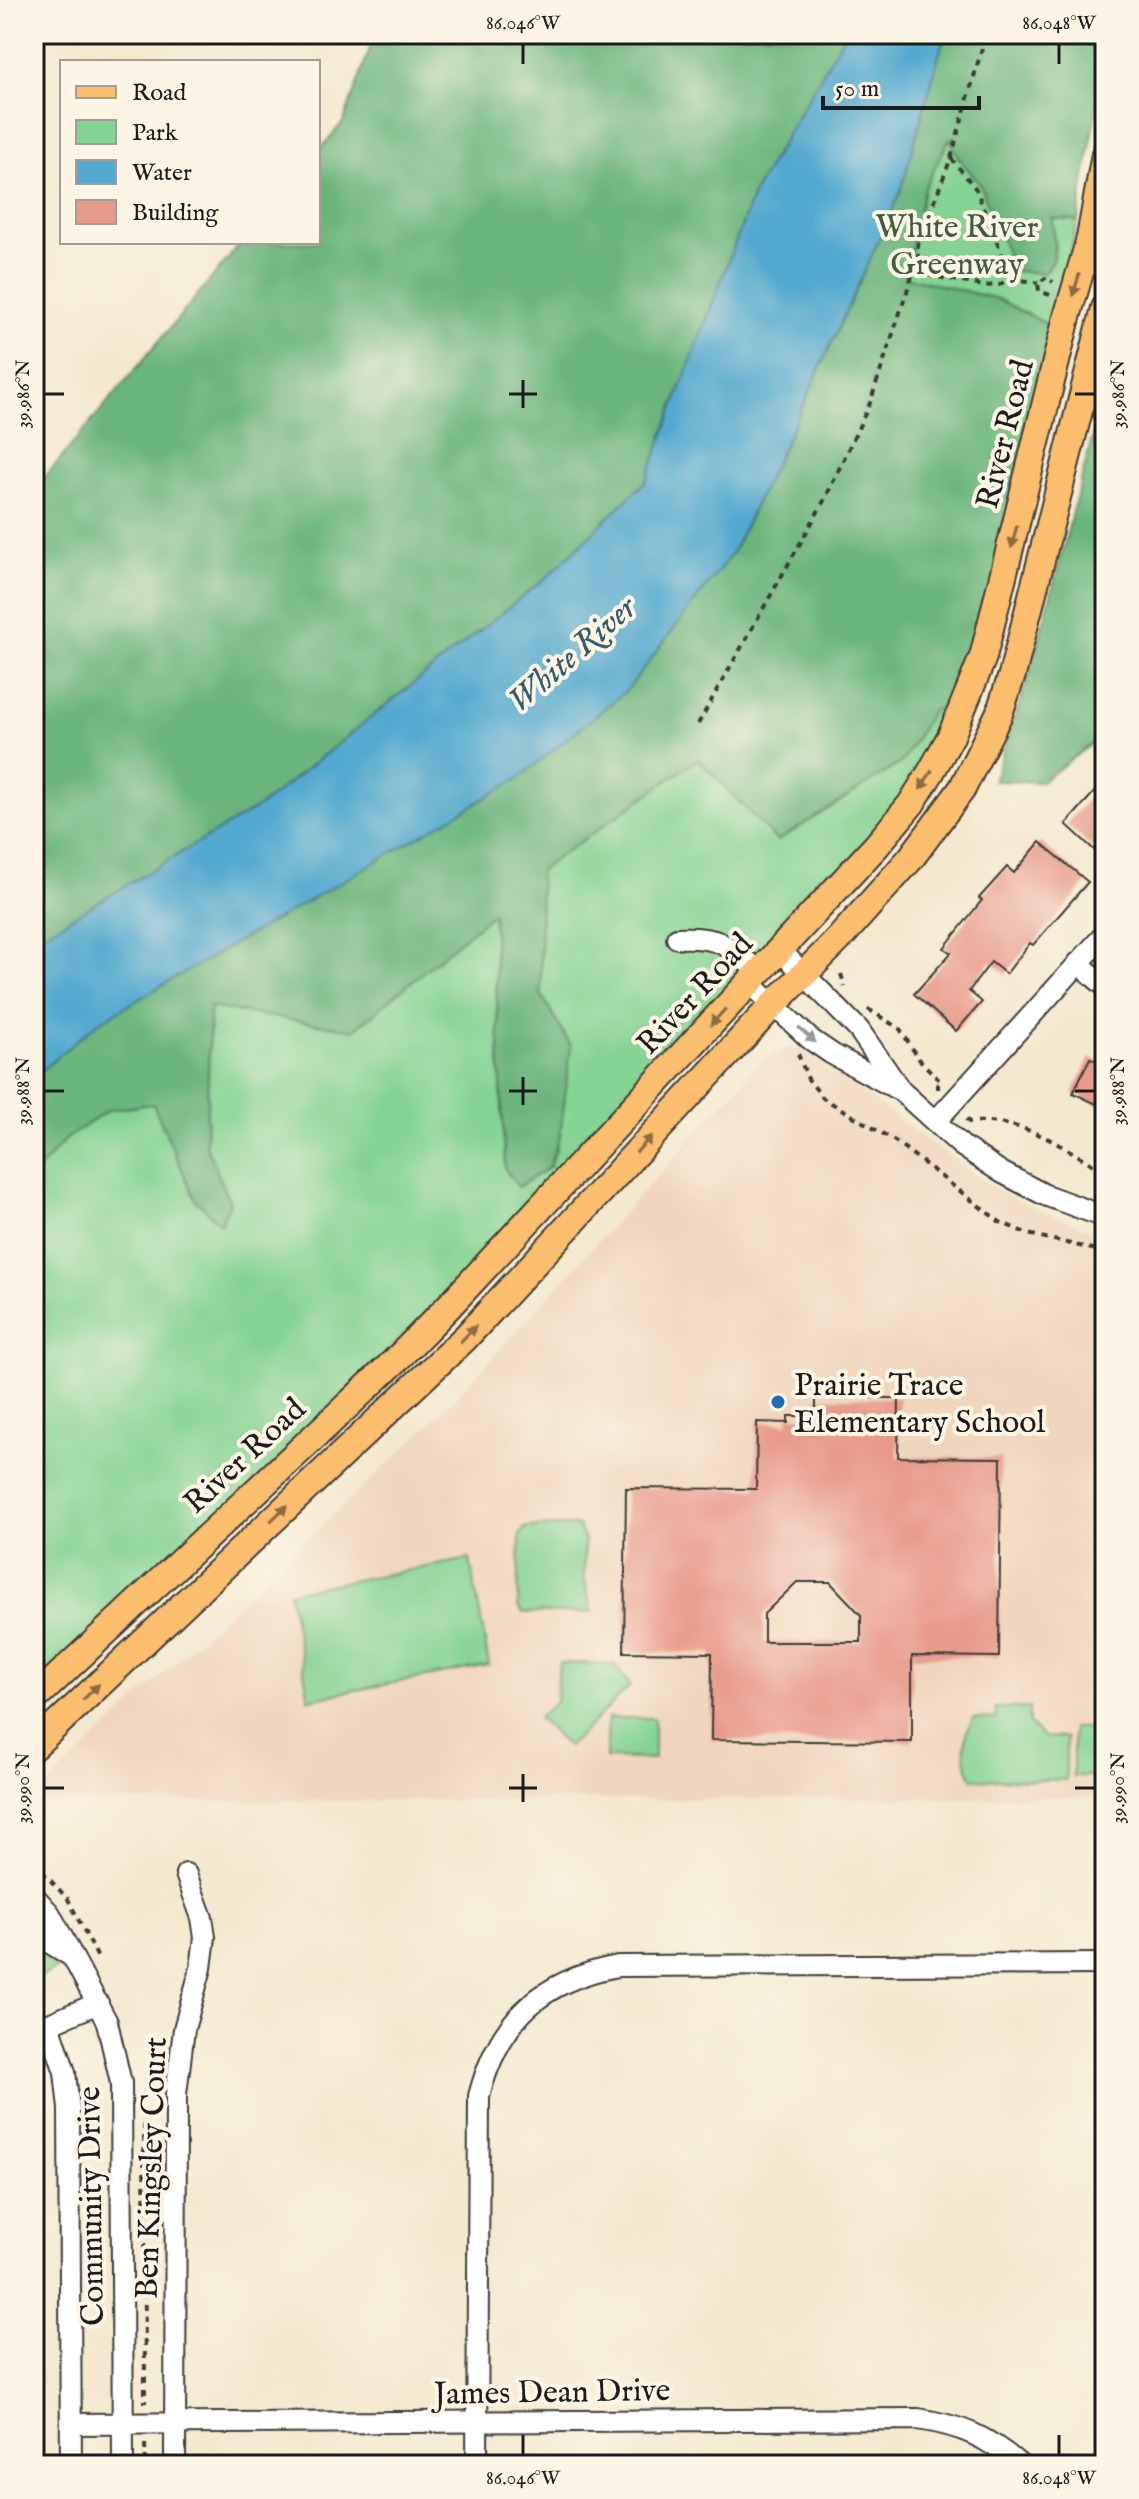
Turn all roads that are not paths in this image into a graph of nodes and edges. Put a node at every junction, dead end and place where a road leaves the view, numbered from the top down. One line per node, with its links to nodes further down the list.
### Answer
1 (1105, 154): 2 (main road, River Road)
2 (1098, 241): 6 (main road, River Road, one-way to 6)
3 (1105, 308): 8 (main road, River Road)
4 (1105, 934): 7 (street)
5 (677, 938): 9 (street)
6 (780, 950): 8 (street); 9 (main road, River Road)
7 (1078, 963): 10 (street); 13 (street)
8 (805, 974): 11 (main road, River Road); 12 (street)
9 (754, 978): 11 (street); 15 (main road, River Road, one-way to 15)
10 (1105, 986)
11 (773, 1005): 12 (street, one-way to 12); 16 (main road, River Road, one-way to 11)
12 (901, 1091): 13 (street)
13 (935, 1122): 14 (street)
14 (1105, 1217)
15 (34, 1699)
16 (34, 1746)
17 (186, 1874): 23 (street, Ben Kingsley Court)
18 (34, 1896): 20 (street, Community Drive)
19 (34, 1933): 20 (street, Community Drive)
20 (72, 1957): 22 (street, Community Drive)
21 (1105, 1964): 24 (street)
22 (98, 2003): 25 (street, Community Drive); 26 (street)
23 (175, 2422): 24 (street, James Dean Drive); 25 (street, James Dean Drive); 29 (street, Ben Kingsley Court)
24 (477, 2422): 30 (street); 31 (street, James Dean Drive)
25 (123, 2423): 26 (street, James Dean Drive); 28 (street, Community Drive)
26 (71, 2424): 27 (street)
27 (71, 2465)
28 (123, 2465)
29 (175, 2465)
30 (477, 2465)
31 (1020, 2465)

